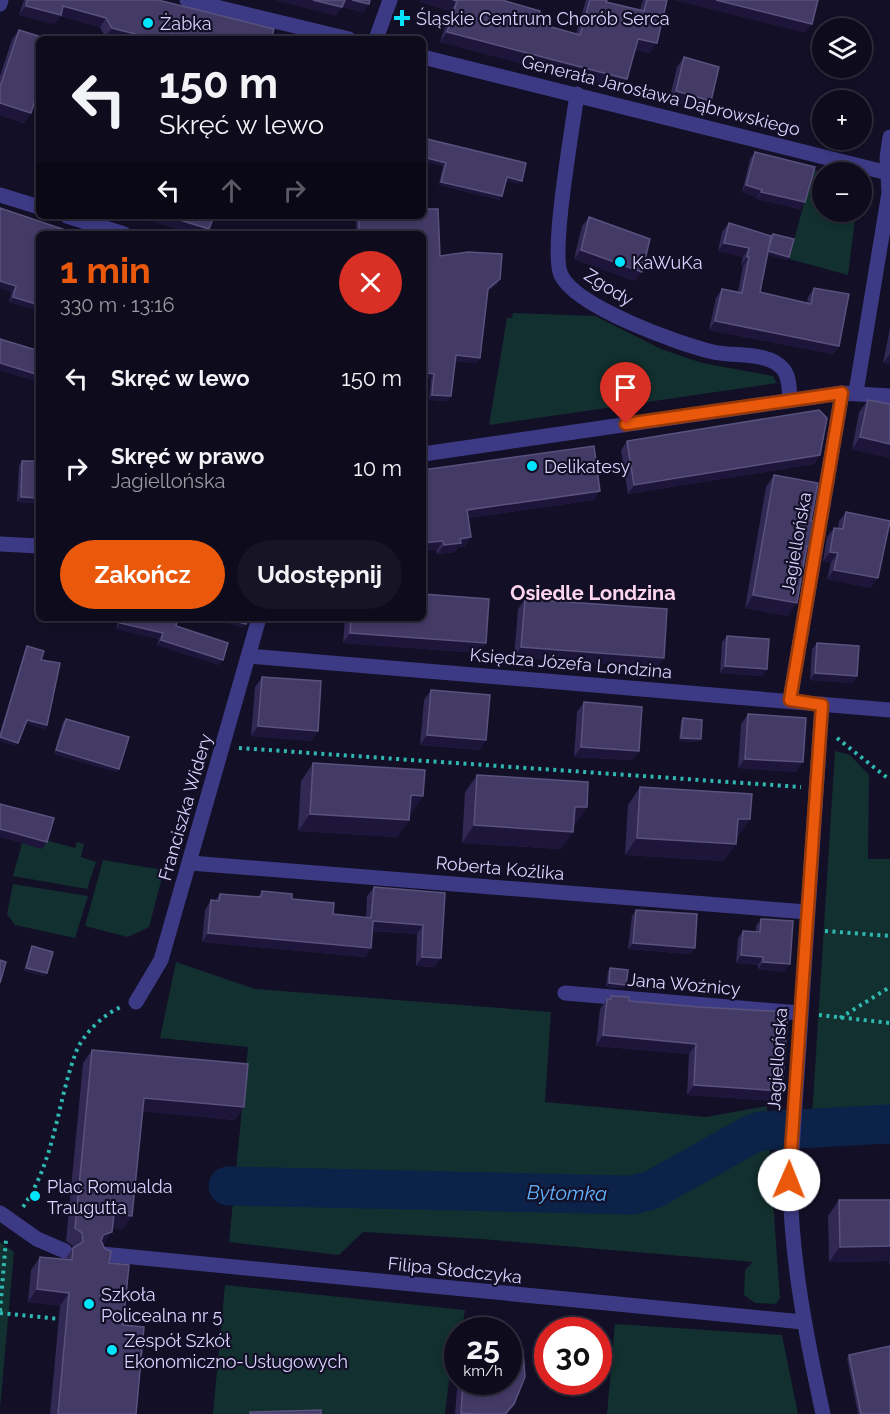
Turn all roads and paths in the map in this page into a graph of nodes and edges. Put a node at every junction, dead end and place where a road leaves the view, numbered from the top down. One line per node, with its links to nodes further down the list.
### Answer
1 (187, 0): 3 (street)
2 (390, 0): 4 (street)
3 (337, 36)
4 (377, 36)
5 (426, 58): 6 (street, Generała Jarosława Dąbrowskiego)
6 (577, 94): 8 (street, Generała Jarosława Dąbrowskiego); 15 (street, Zgody)
7 (890, 137): 8 (street, Jagiellońska)
8 (888, 163): 13 (street, Jagiellońska)
9 (0, 195): 10 (street)
10 (36, 206)
11 (76, 219): 12 (street)
12 (114, 231)
13 (849, 392): 14 (street); 15 (street); 21 (street, Jagiellońska)
14 (890, 396)
15 (790, 400): 16 (street)
16 (426, 454)
17 (0, 544): 18 (street)
18 (36, 546)
19 (258, 621): 20 (street, Franciszka Widery)
20 (249, 656): 21 (street, Księdza Józefa Londzina); 25 (street, Franciszka Widery)
21 (790, 700): 22 (street, Księdza Józefa Londzina)
22 (822, 705): 23 (street, Księdza Józefa Londzina); 24 (street, Jagiellońska)
23 (890, 710)
24 (820, 725): 26 (path); 27 (street, Jagiellońska)
25 (224, 747): 27 (path); 28 (street, Franciszka Widery)
26 (890, 780)
27 (816, 788): 29 (street, Jagiellońska)
28 (190, 863): 29 (street, Roberta Koźlika); 34 (street, Franciszka Widery)
29 (807, 912): 30 (street, Jagiellońska)
30 (806, 930): 31 (path); 35 (street, Jagiellońska)
31 (890, 936)
32 (890, 987): 36 (path)
33 (565, 993): 35 (street, Jana Woźnicy)
34 (136, 1002): 38 (path)
35 (800, 1013): 36 (path); 46 (street, Jagiellońska)
36 (840, 1018): 37 (path)
37 (890, 1023)
38 (21, 1210)
39 (0, 1213): 41 (street)
40 (6, 1240): 42 (path)
41 (65, 1251)
42 (2, 1252): 44 (path)
43 (102, 1254): 46 (street, Filipa Słodczyka)
44 (0, 1312): 45 (path)
45 (59, 1319)
46 (803, 1322): 47 (street, Jagiellońska)
47 (823, 1414)

